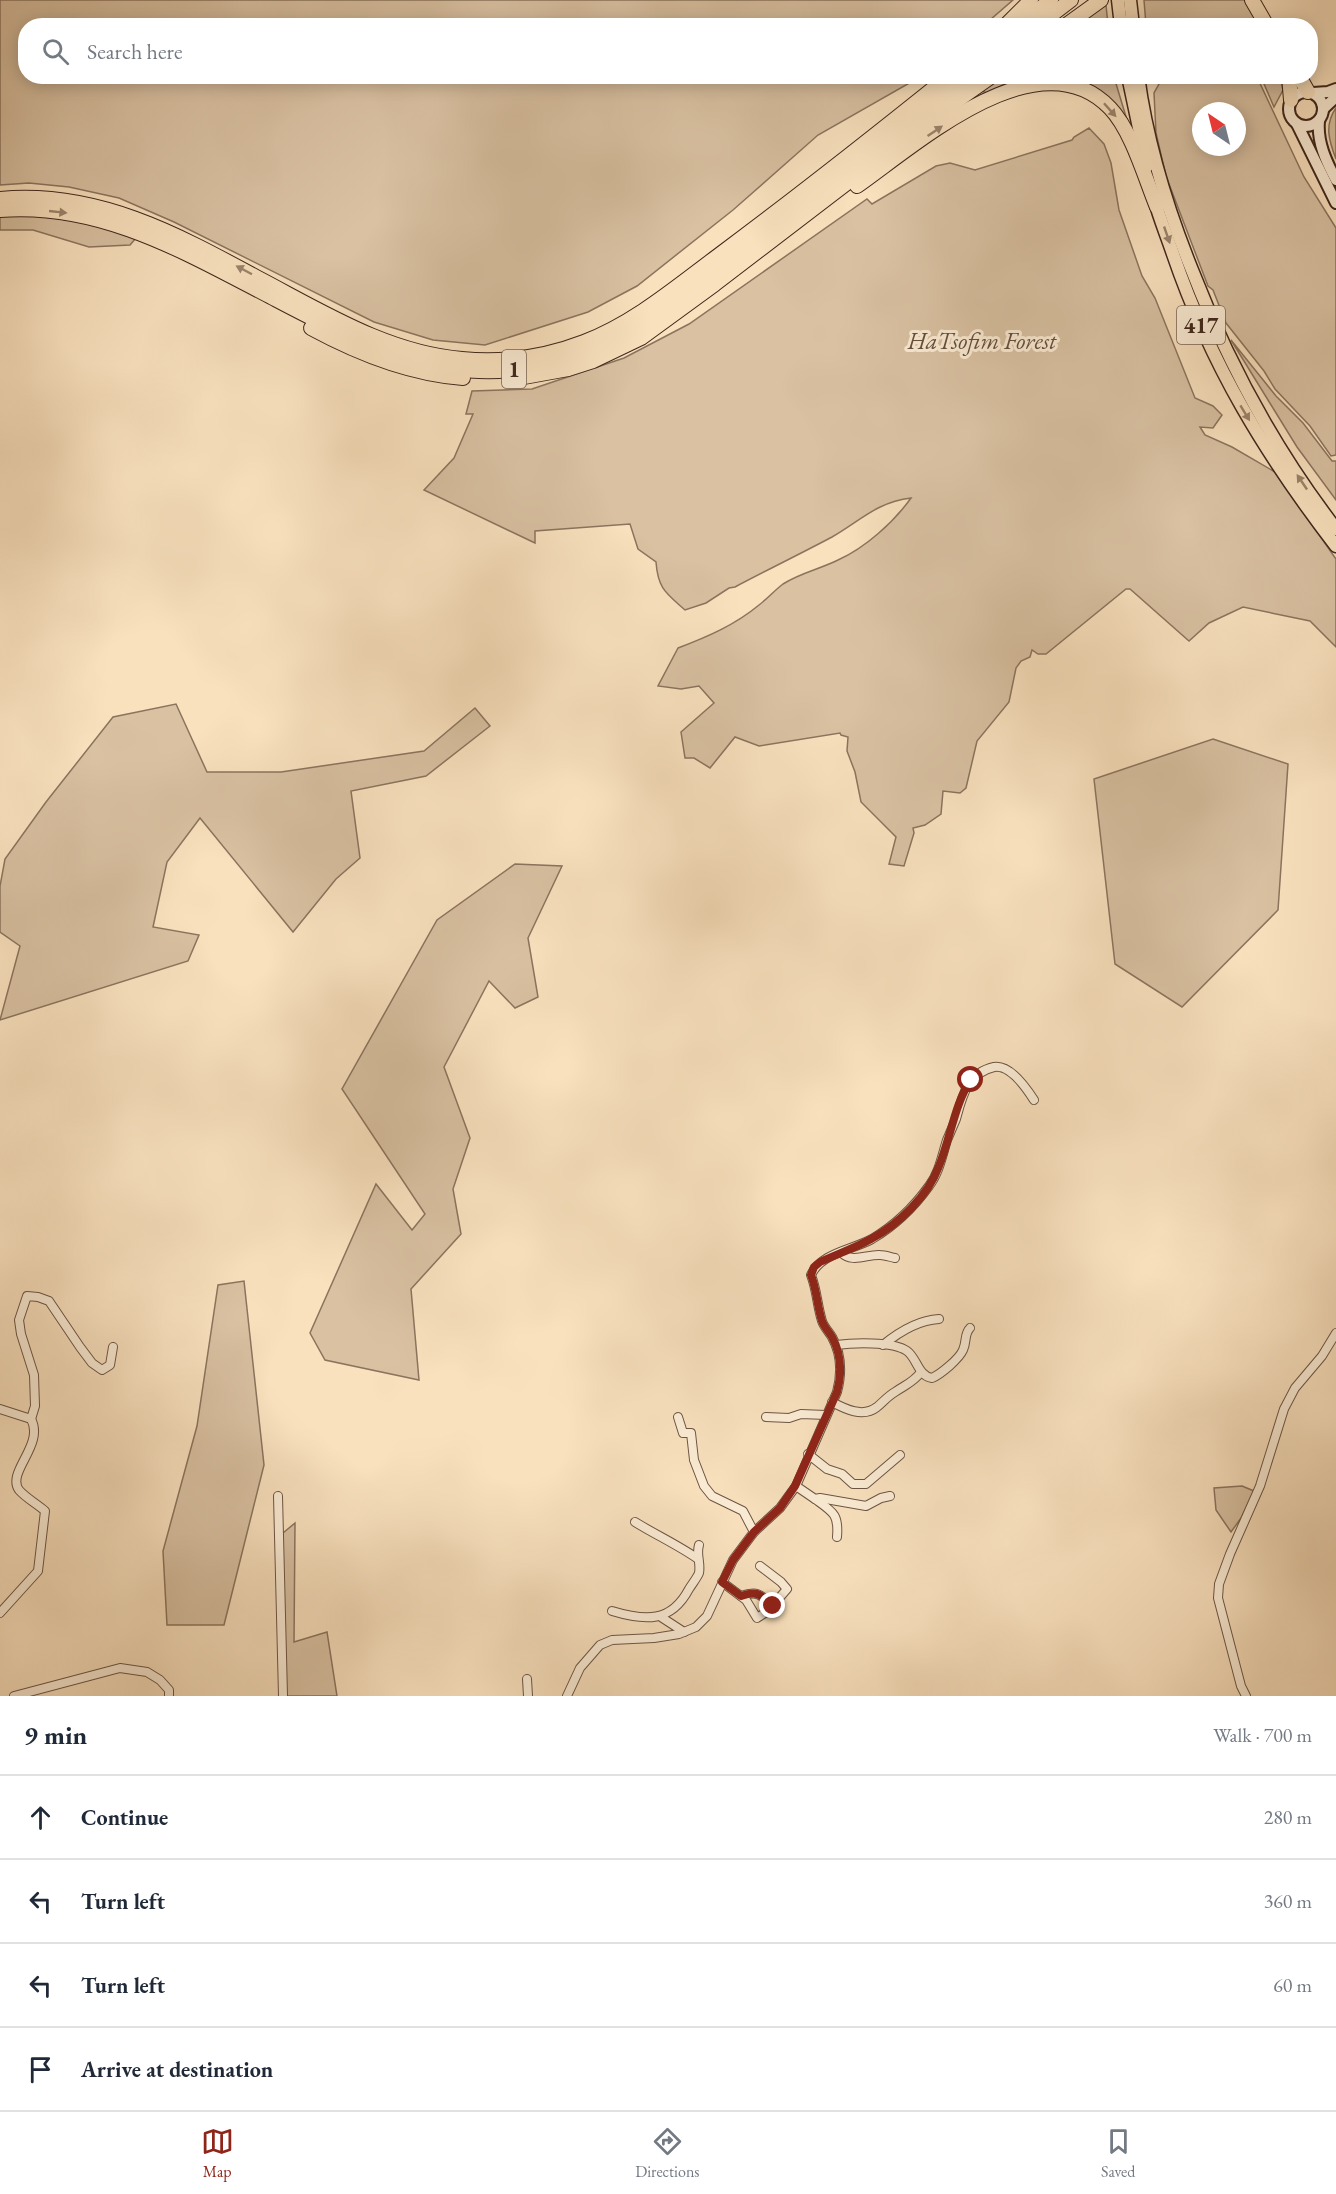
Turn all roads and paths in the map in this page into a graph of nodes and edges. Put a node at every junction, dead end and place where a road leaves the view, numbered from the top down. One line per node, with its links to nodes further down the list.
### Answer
1 (1031, 0): 9 (highway)
2 (1051, 0): 10 (highway)
3 (1071, 0): 11 (highway)
4 (1101, 0): 12 (highway)
5 (1130, 0): 14 (main road)
6 (1252, 0): 15 (highway)
7 (1262, 0): 16 (highway)
8 (1118, 3): 13 (main road)
9 (1013, 18)
10 (1027, 18)
11 (1047, 18)
12 (1076, 18)
13 (1120, 18)
14 (1132, 18)
15 (1262, 18)
16 (1270, 18)
17 (939, 84): 34 (highway, 1, one-way to 34)
18 (959, 84): 38 (highway, 1)
19 (981, 84): 39 (highway)
20 (1033, 84): 39 (highway, one-way to 20)
21 (1058, 84): 36 (highway, one-way to 36)
22 (1129, 84): 36 (main road, 417)
23 (1139, 84): 40 (main road, 417, one-way to 23)
24 (1290, 84): 29 (highway)
25 (1304, 84): 27 (highway)
26 (1336, 89): 27 (main road)
27 (1310, 92): 29 (main road); 30 (main road)
28 (1336, 97): 30 (main road)
29 (1291, 100): 32 (main road)
30 (1323, 109): 31 (main road)
31 (1319, 121): 32 (main road); 33 (main road)
32 (1297, 124): 35 (main road)
33 (1336, 180)
34 (0, 199)
35 (1336, 202)
36 (1157, 207): 41 (main road, 417, one-way to 41)
37 (0, 210): 38 (highway, 1, one-way to 38)
38 (214, 267): 39 (highway)
39 (715, 284)
40 (1336, 529)
41 (1336, 546)
42 (1034, 1100): 43 (street)
43 (842, 1252): 44 (street); 48 (street)
44 (895, 1257)
45 (939, 1319): 49 (street)
46 (970, 1328): 51 (street)
47 (1336, 1333): 83 (street)
48 (836, 1345): 49 (street); 52 (street)
49 (883, 1345): 51 (street)
50 (113, 1347): 57 (street)
51 (921, 1372): 52 (street)
52 (832, 1401): 54 (street)
53 (0, 1409): 57 (street)
54 (826, 1415): 56 (street); 58 (street)
55 (678, 1417): 65 (street)
56 (766, 1417)
57 (31, 1419): 74 (street)
58 (808, 1454): 59 (street); 60 (street)
59 (900, 1455)
60 (795, 1486): 63 (street); 65 (street)
61 (278, 1496): 80 (street)
62 (890, 1496): 63 (street)
63 (815, 1499): 66 (street)
64 (635, 1522): 68 (street)
65 (754, 1532): 70 (street)
66 (837, 1538)
67 (699, 1545): 68 (street)
68 (698, 1559): 75 (street)
69 (760, 1566): 72 (street)
70 (722, 1582): 71 (street); 76 (street)
71 (741, 1596): 72 (street); 72 (street)
72 (773, 1606)
73 (612, 1611): 75 (street)
74 (0, 1613)
75 (661, 1617): 76 (street)
76 (684, 1632): 82 (street)
77 (527, 1679): 81 (street)
78 (14, 1696): 79 (street)
79 (170, 1696)
80 (283, 1696)
81 (528, 1696)
82 (567, 1696)
83 (1246, 1696)

